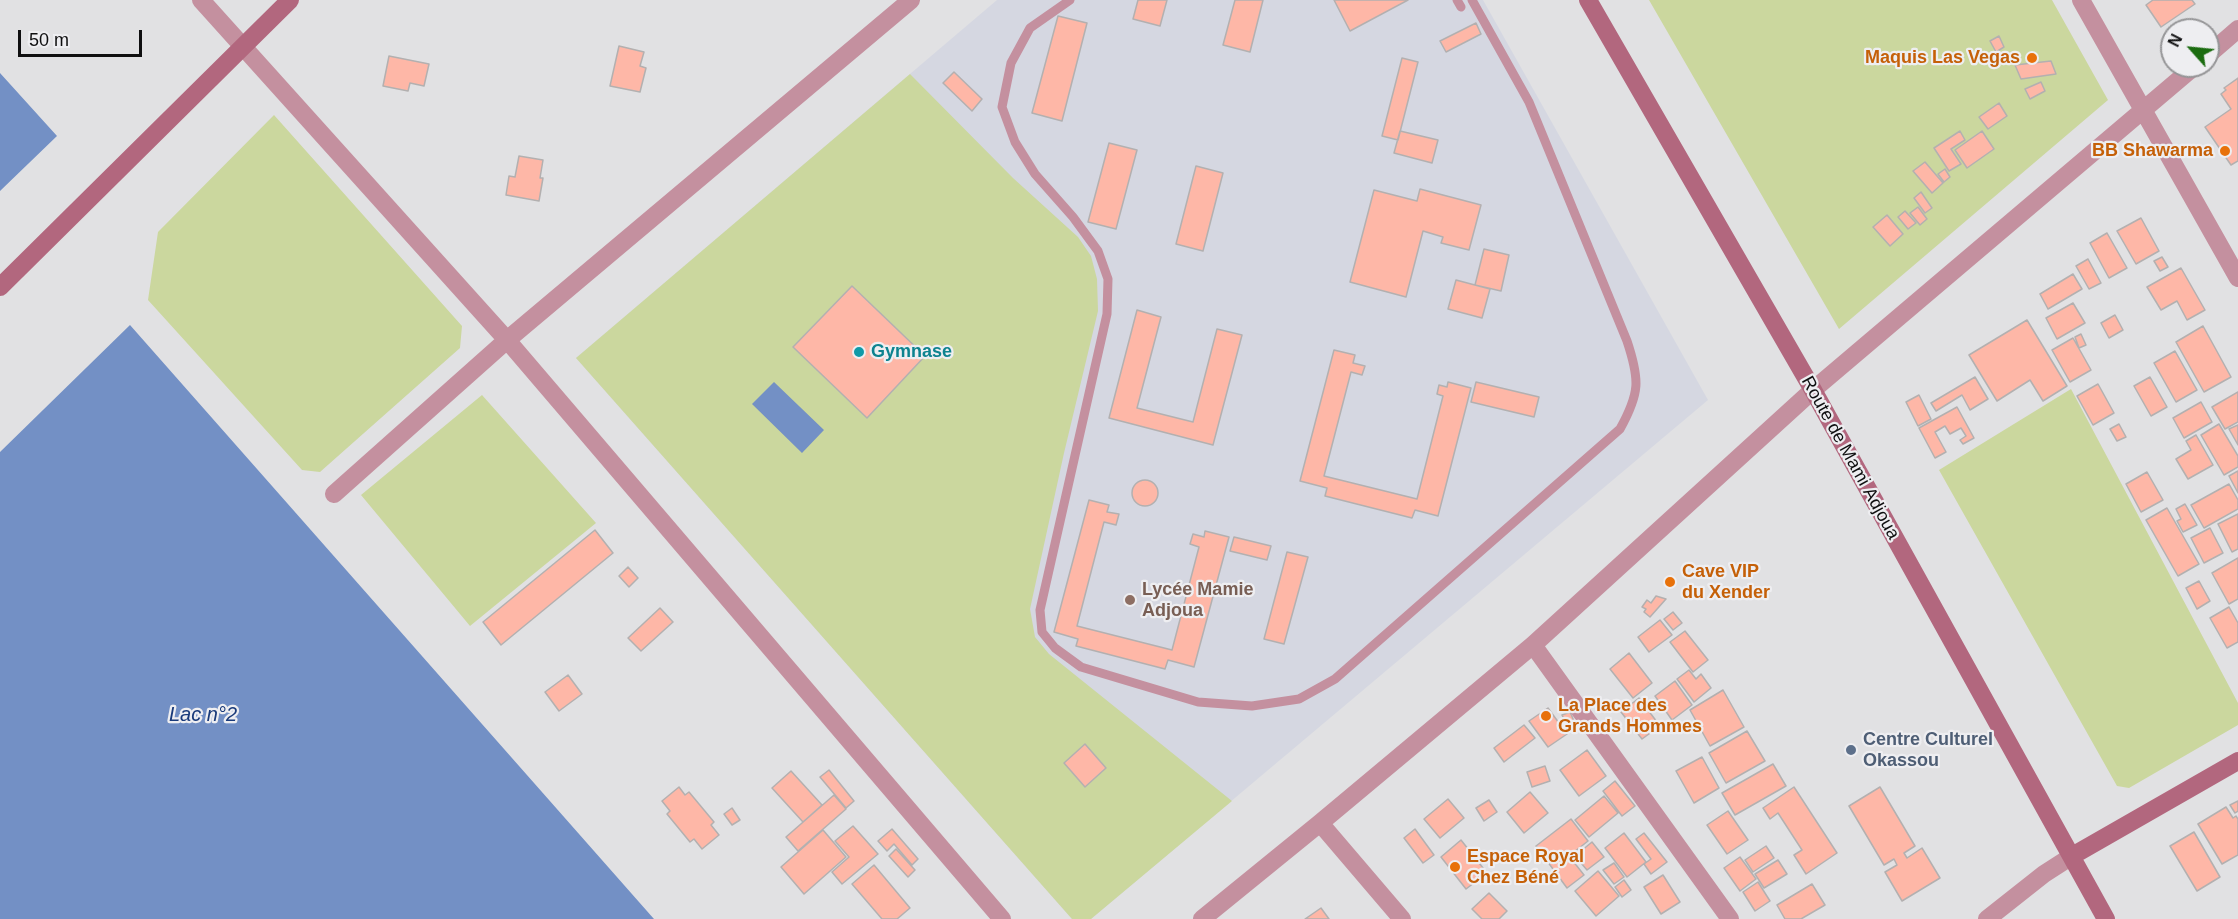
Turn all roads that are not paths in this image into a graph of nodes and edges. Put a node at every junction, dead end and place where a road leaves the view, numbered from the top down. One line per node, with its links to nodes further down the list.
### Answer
1 (201, 0): 10 (street)
2 (290, 0): 10 (street)
3 (911, 0): 15 (street)
4 (1070, 0): 5 (lane)
5 (1472, 0)
6 (1588, 0): 16 (street, Route de Mami Adjoua)
7 (2081, 0): 12 (street)
8 (2238, 29): 9 (street)
9 (2220, 45)
10 (242, 47): 14 (street); 15 (street)
11 (2181, 78): 12 (street)
12 (2144, 110): 13 (street); 16 (street)
13 (2238, 278)
14 (0, 287)
15 (507, 340): 17 (street); 22 (street)
16 (1813, 390): 18 (street); 21 (street, Route de Mami Adjoua)
17 (334, 494)
18 (1533, 645): 20 (street); 25 (street)
19 (2238, 761): 21 (street)
20 (1320, 824): 23 (street); 24 (street)
21 (2072, 856): 26 (street); 27 (street, Route de Mami Adjoua)
22 (1002, 919)
23 (1202, 919)
24 (1402, 919)
25 (1730, 919)
26 (1987, 919)
27 (2106, 919)

